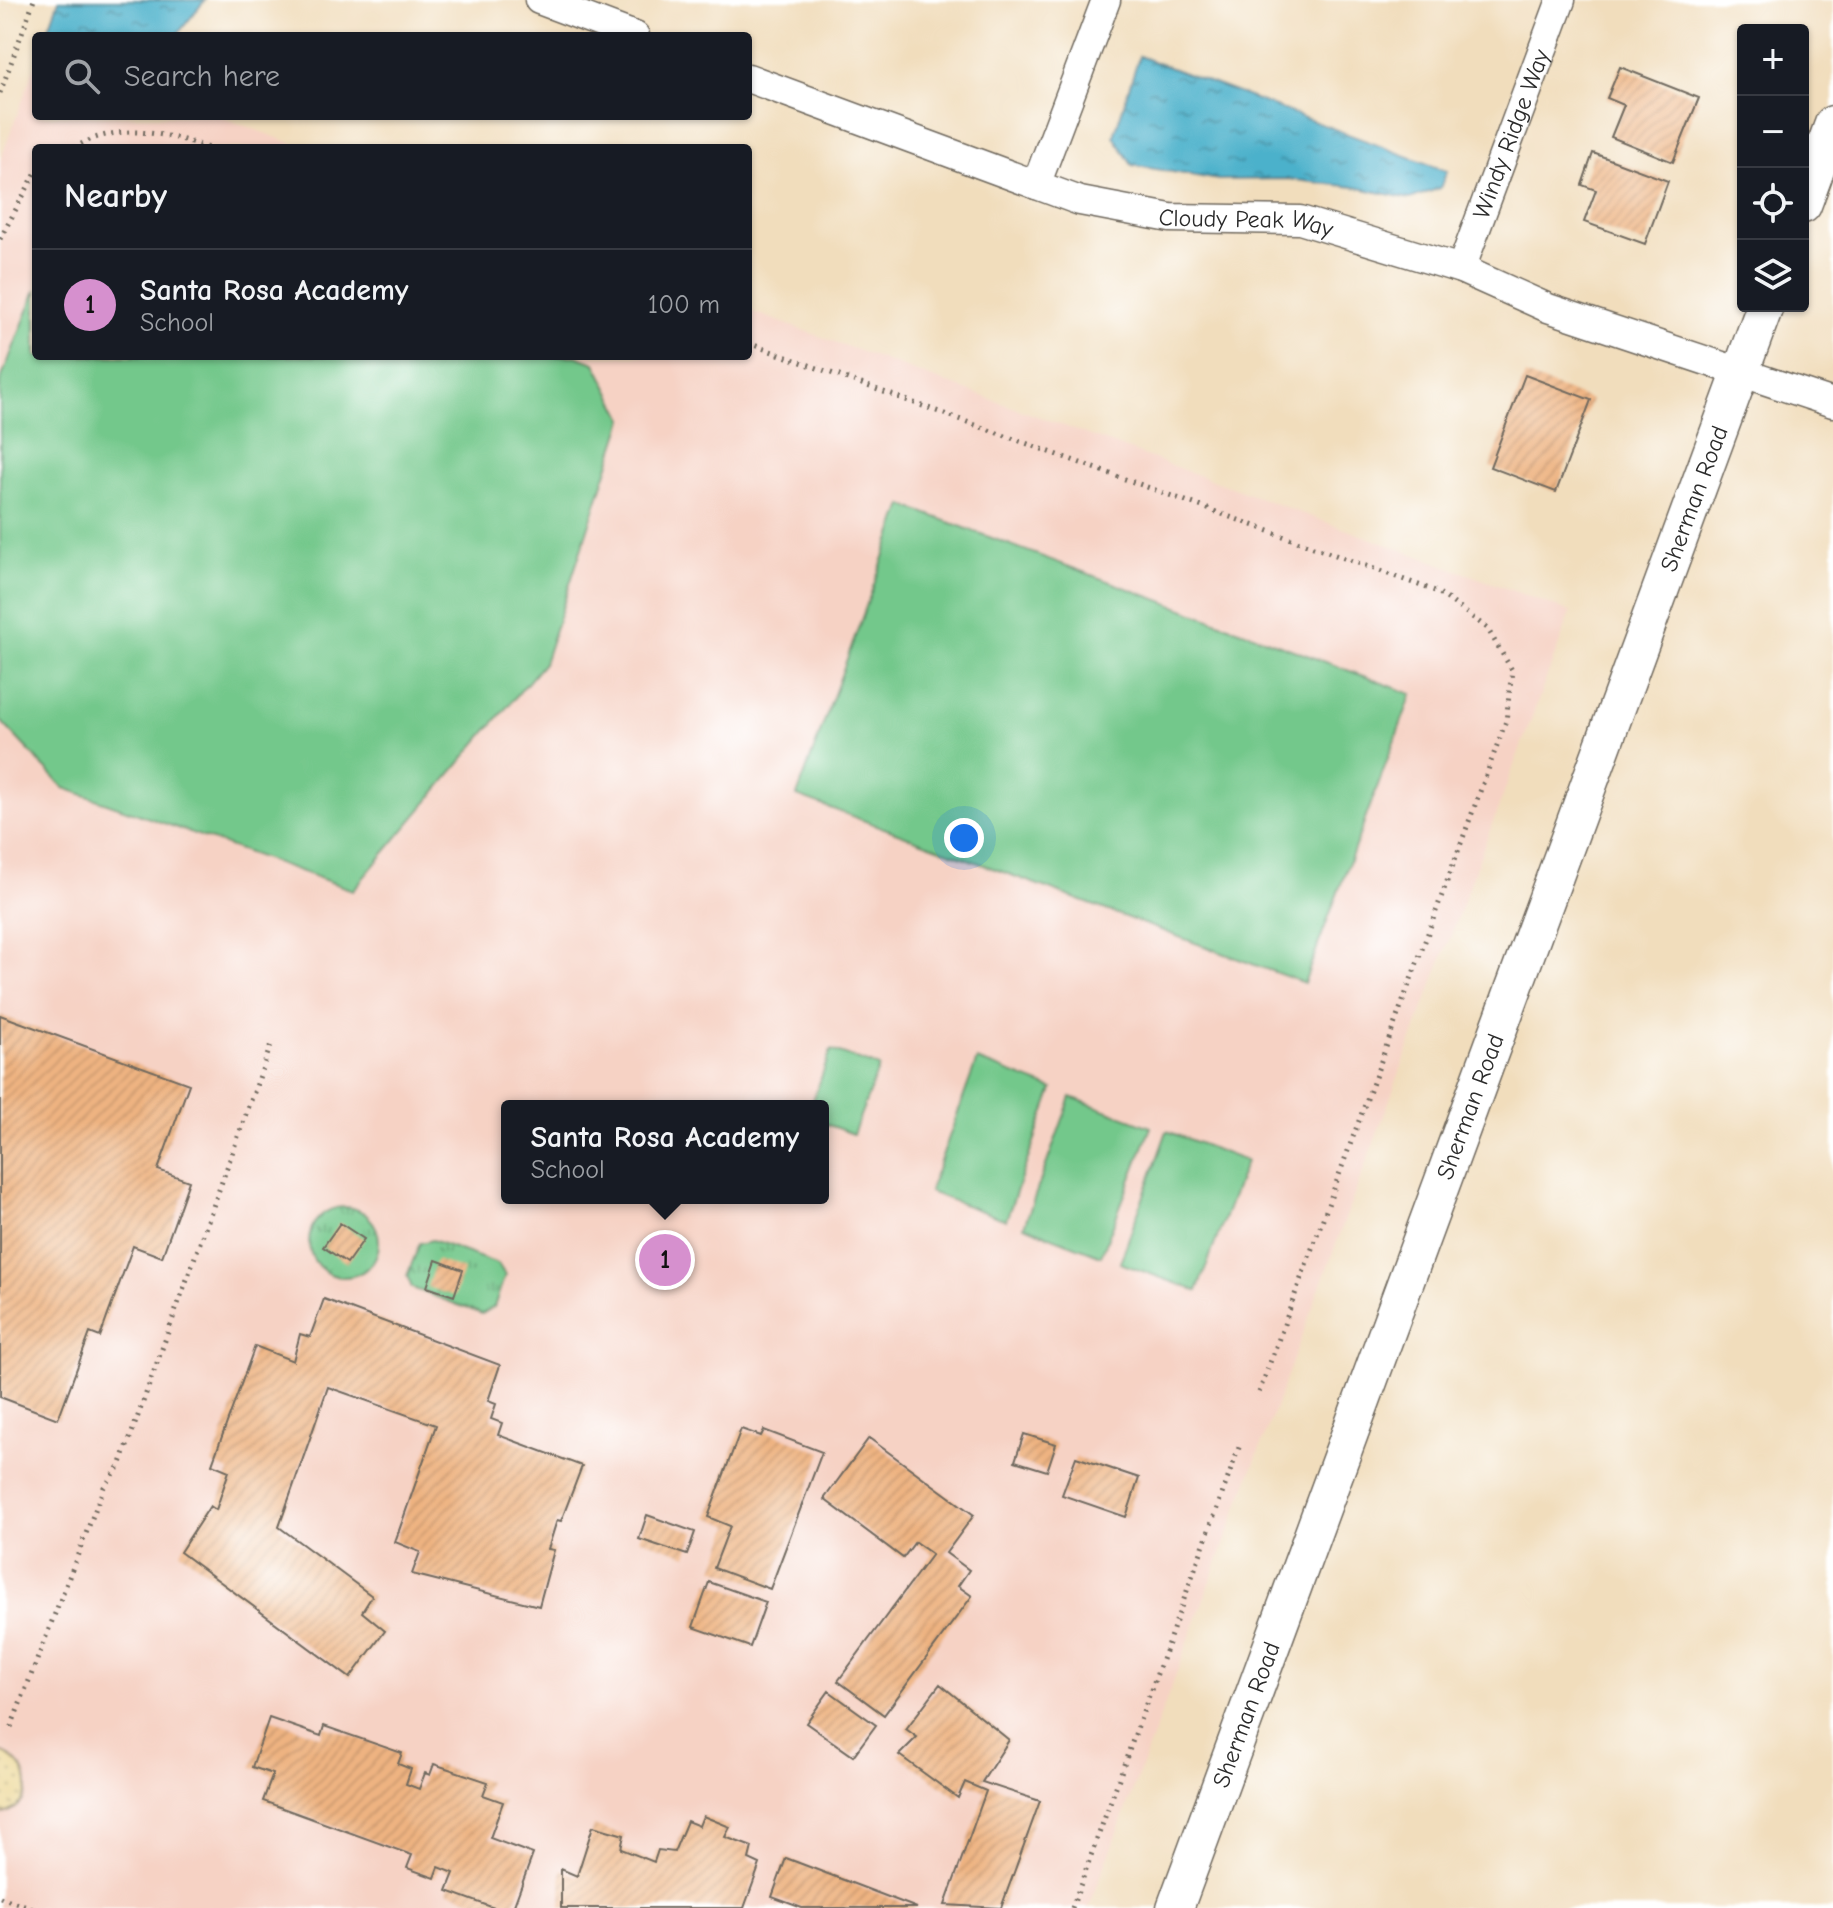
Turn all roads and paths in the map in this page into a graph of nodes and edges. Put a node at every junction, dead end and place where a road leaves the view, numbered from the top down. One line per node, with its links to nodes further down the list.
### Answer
1 (34, 0): 7 (path)
2 (539, 0): 5 (street)
3 (1106, 0): 12 (street)
4 (1561, 0): 15 (street, Windy Ridge Way)
5 (624, 32)
6 (752, 79): 12 (street, Cloudy Peak Way)
7 (0, 93)
8 (1833, 124): 13 (street)
9 (81, 144): 10 (path)
10 (198, 144)
11 (32, 179): 14 (path)
12 (1036, 185): 15 (street, Cloudy Peak Way)
13 (1809, 189)
14 (0, 239)
15 (1461, 269): 18 (street, Cloudy Peak Way)
16 (1763, 312): 18 (street, Sherman Road)
17 (752, 344): 21 (path)
18 (1741, 372): 19 (street, Cloudy Peak Way); 27 (street, Sherman Road)
19 (1833, 403)
20 (272, 1042): 23 (path)
21 (1257, 1398)
22 (1241, 1442): 26 (path)
23 (11, 1727)
24 (0, 1897): 25 (path)
25 (33, 1908)
26 (1072, 1908)
27 (1175, 1908)

